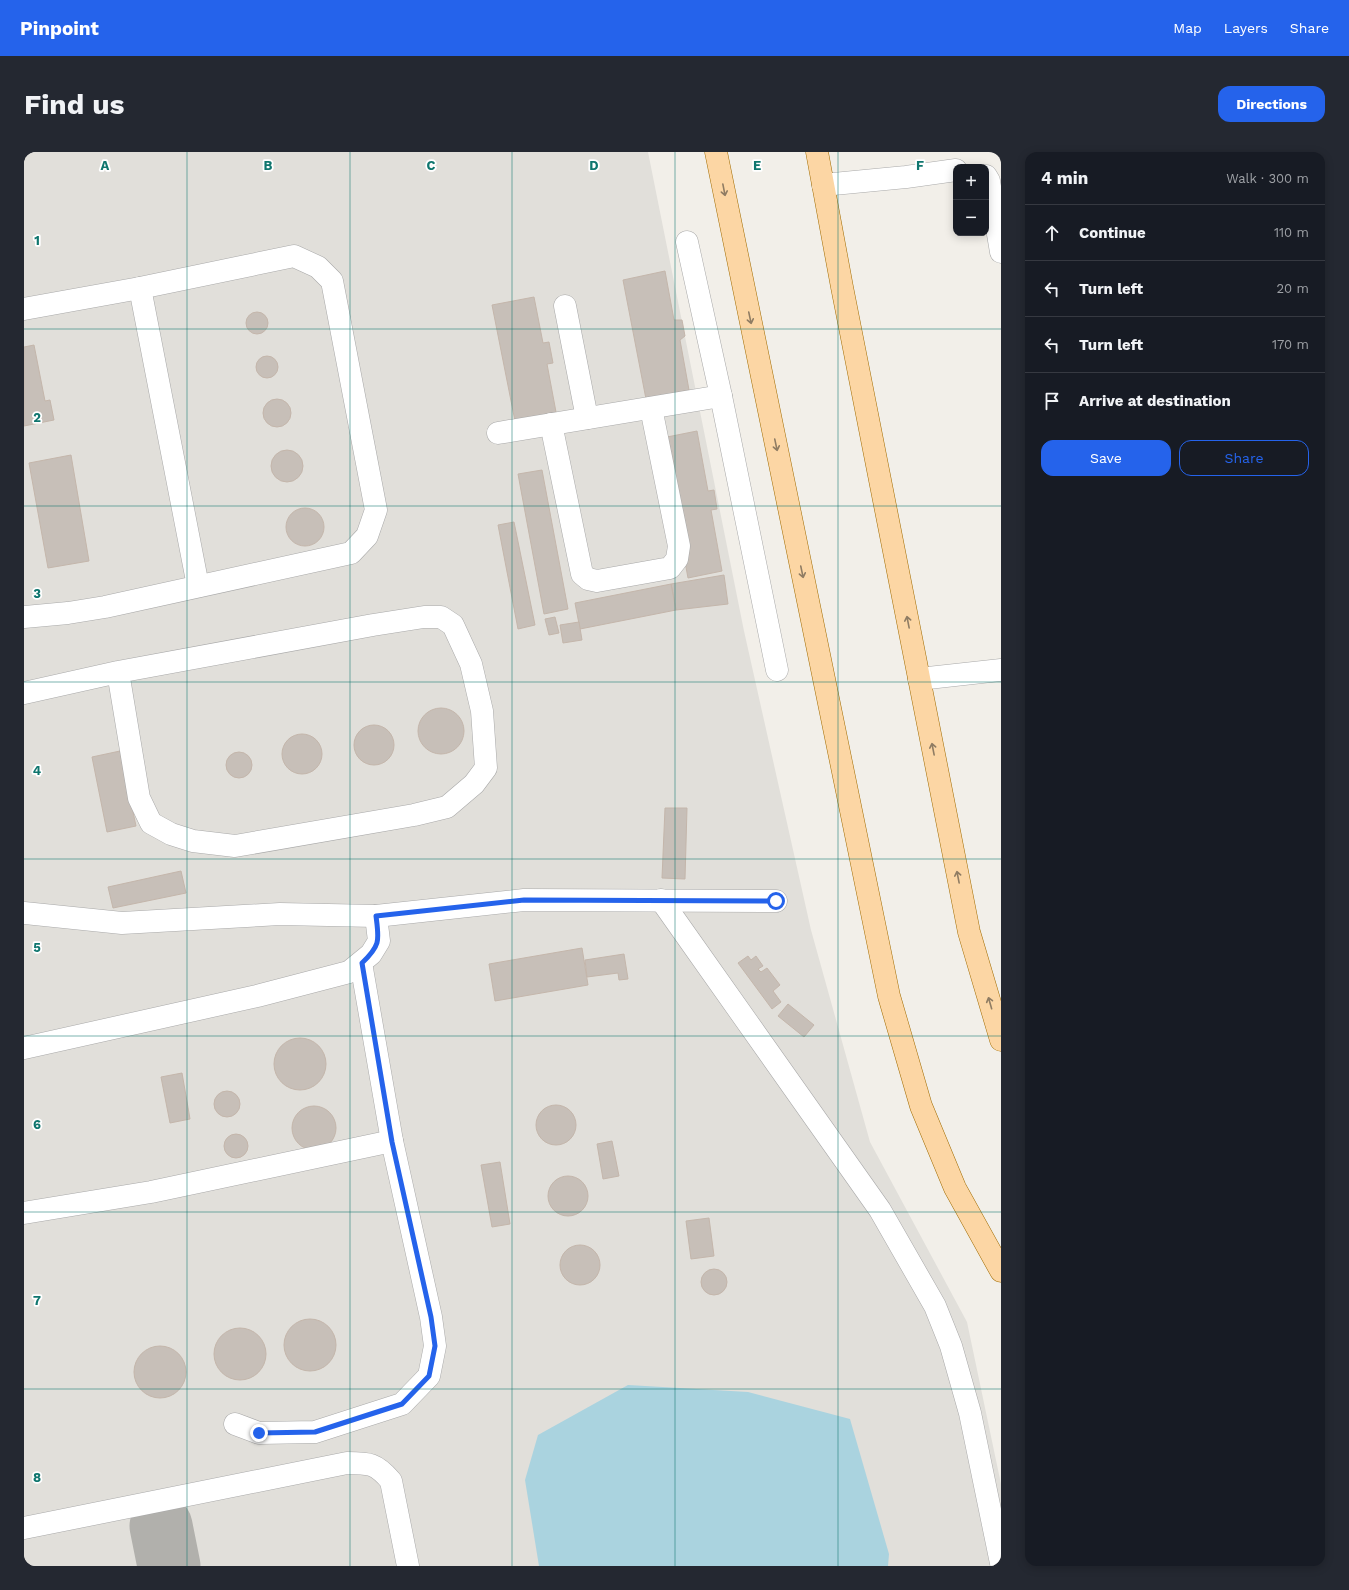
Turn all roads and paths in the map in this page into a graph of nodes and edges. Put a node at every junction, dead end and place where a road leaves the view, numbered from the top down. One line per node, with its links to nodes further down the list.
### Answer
1 (716, 152): 32 (main road, one-way to 32)
2 (817, 152): 5 (main road)
3 (953, 170): 5 (street)
4 (989, 181): 7 (street)
5 (823, 184): 21 (main road, one-way to 5)
6 (687, 242): 11 (street)
7 (1001, 252)
8 (140, 288): 10 (street); 16 (street); 16 (street)
9 (565, 306): 13 (street)
10 (24, 309)
11 (722, 396): 12 (street); 18 (street)
12 (651, 408): 13 (street); 14 (street)
13 (587, 418): 14 (street)
14 (551, 424): 15 (street)
15 (498, 433)
16 (198, 586): 17 (street)
17 (24, 617)
18 (777, 670)
19 (1001, 670): 21 (street)
20 (118, 672): 20 (street); 22 (street)
21 (919, 679): 28 (main road, one-way to 21)
22 (24, 693)
23 (661, 900): 24 (street); 26 (street); 35 (street)
24 (776, 901)
25 (24, 914): 26 (street)
26 (376, 916): 27 (street)
27 (362, 963): 29 (street); 30 (street)
28 (1001, 1040)
29 (24, 1048)
30 (392, 1142): 31 (street); 33 (street)
31 (24, 1213)
32 (1001, 1271)
33 (235, 1424)
34 (24, 1528): 36 (street)
35 (1001, 1563)
36 (408, 1566)

